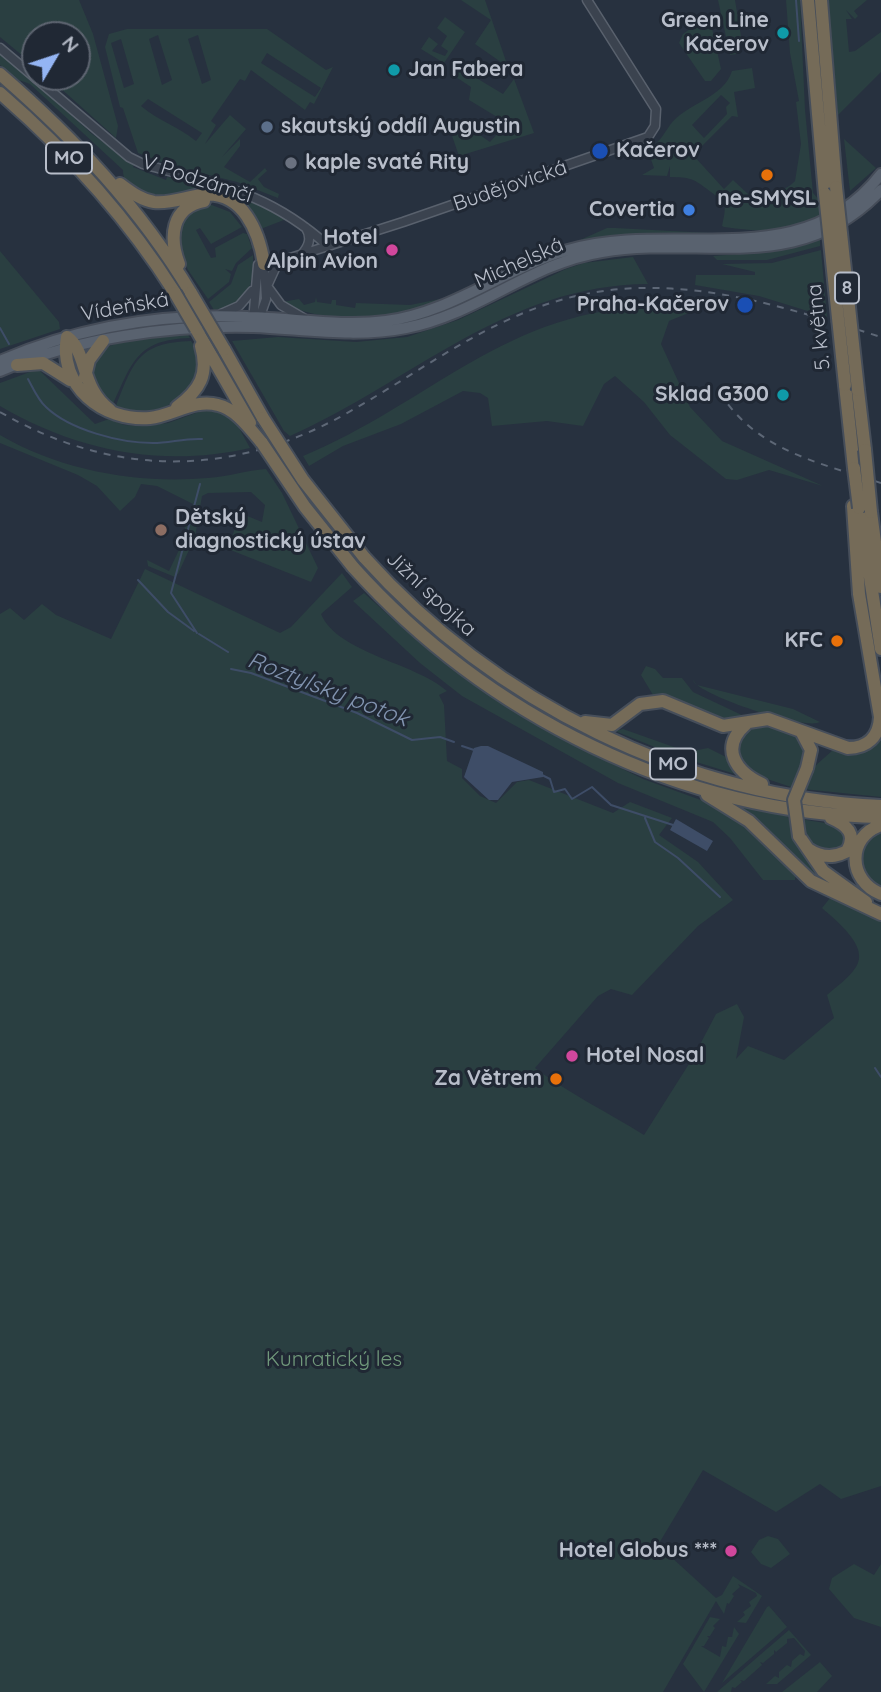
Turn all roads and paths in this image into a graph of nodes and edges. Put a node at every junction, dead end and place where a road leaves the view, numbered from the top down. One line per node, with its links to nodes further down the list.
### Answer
1 (587, 0): 12 (street, Budějovická)
2 (808, 0): 9 (highway, 5. května / 8)
3 (821, 0): 9 (highway, 5. května / 8)
4 (0, 48): 11 (street, V Podzámčí)
5 (0, 74): 7 (highway, Jižní spojka / MO)
6 (0, 93): 24 (highway, MO, bridge)
7 (103, 172): 15 (highway); 18 (highway, Jižní spojka / MO)
8 (881, 174): 20 (main road, Michelská)
9 (831, 190): 31 (highway, 5. května / 8, bridge); 31 (highway, 5. května / 8, bridge)
10 (881, 190): 21 (main road, Michelská)
11 (302, 223): 12 (street, V Podzámčí); 13 (street)
12 (328, 246): 13 (street, Budějovická)
13 (301, 254): 14 (street, Budějovická)
14 (278, 262): 15 (street, Budějovická); 17 (street)
15 (261, 265): 16 (street); 17 (street); 18 (highway)
16 (255, 285): 19 (street); 21 (street)
17 (267, 286): 20 (street); 21 (street)
18 (191, 293): 37 (highway, Jižní spojka / MO, bridge)
19 (214, 316): 21 (main road, Vídeňská); 23 (main road, Vídeňská)
20 (307, 321): 21 (main road, Michelská)
21 (252, 322): 22 (main road, Vídeňská)
22 (103, 341): 23 (main road, Vídeňská); 28 (highway)
23 (69, 345): 25 (main road, Vídeňská); 26 (main road, Vídeňská); 28 (highway)
24 (205, 350): 29 (highway); 30 (highway)
25 (0, 361)
26 (17, 365): 27 (main road, Vídeňská); 28 (highway)
27 (0, 371)
28 (81, 382): 29 (highway)
29 (165, 415): 30 (highway)
30 (247, 422): 42 (highway, Jižní spojka / MO, bridge)
31 (858, 448): 32 (highway, 5. května / 8, bridge); 32 (highway, 5. května / 8, bridge)
32 (861, 509): 33 (highway, 5. května / 8); 36 (highway, 5. května / 8); 40 (highway)
33 (875, 547): 34 (highway); 35 (highway, 5. května / 8)
34 (881, 568)
35 (881, 587)
36 (881, 649)
37 (568, 718): 38 (highway); 43 (highway, Jižní spojka / MO)
38 (751, 720): 39 (highway); 43 (highway)
39 (801, 730): 40 (highway); 41 (highway)
40 (827, 741): 41 (highway)
41 (807, 768): 49 (highway, bridge)
42 (671, 779): 45 (highway, Jižní spojka / MO); 52 (highway)
43 (784, 794): 44 (highway, Jižní spojka / MO)
44 (881, 806)
45 (818, 813): 46 (highway, Jižní spojka / MO); 50 (highway)
46 (881, 817)
47 (881, 825): 48 (highway)
48 (862, 838): 50 (highway); 51 (highway)
49 (800, 839): 50 (highway); 52 (highway)
50 (844, 854)
51 (881, 894)
52 (881, 913)

